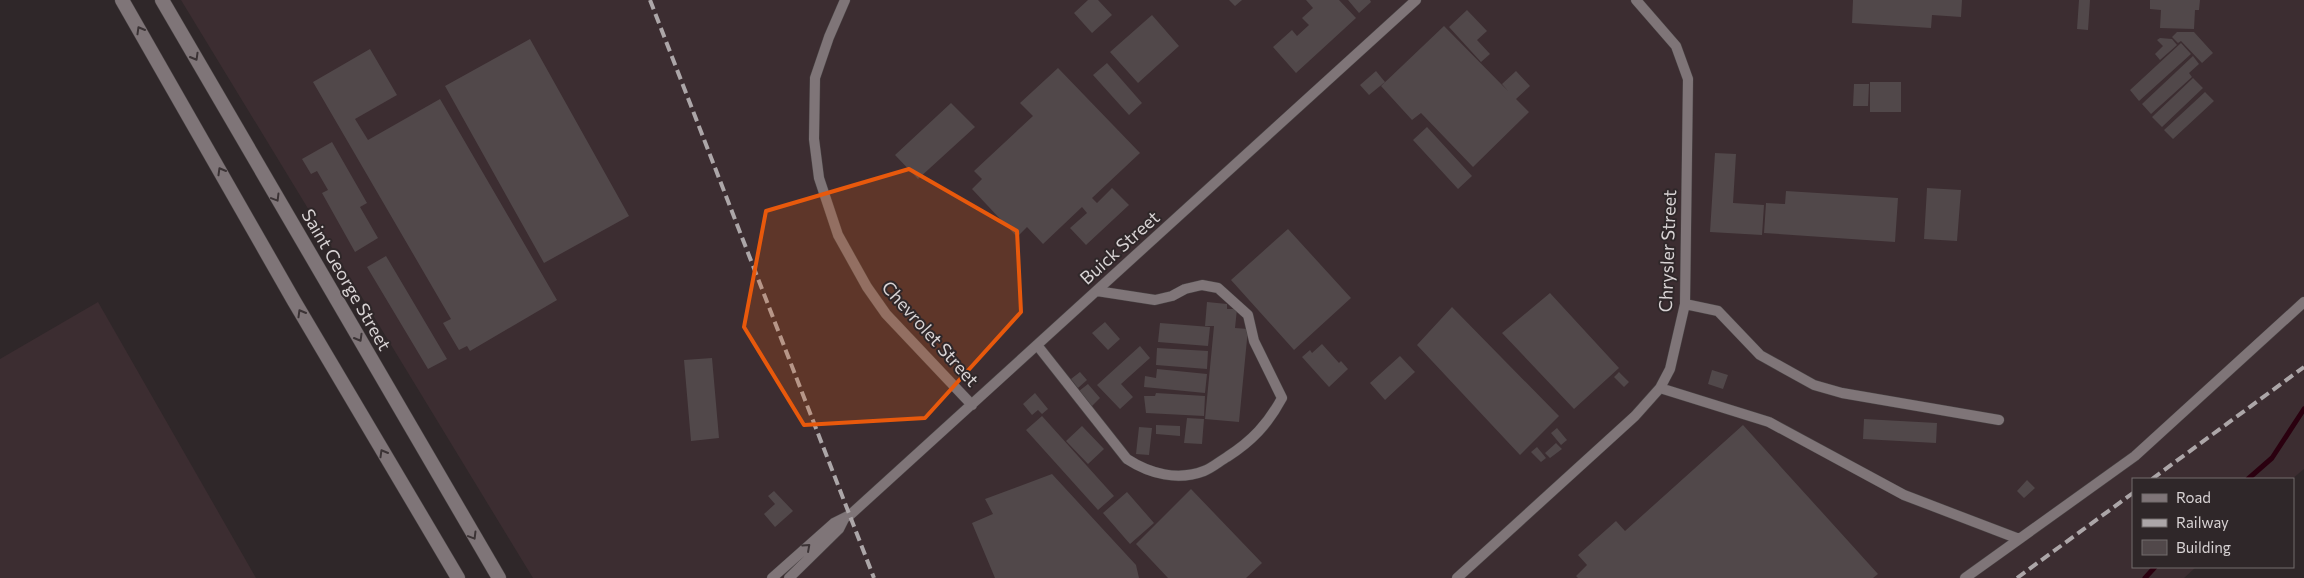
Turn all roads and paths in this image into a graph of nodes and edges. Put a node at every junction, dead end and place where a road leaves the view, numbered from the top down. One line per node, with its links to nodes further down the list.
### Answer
1 (122, 0): 15 (main road, one-way to 1)
2 (162, 0): 16 (main road, Saint George Street, one-way to 16)
3 (845, 0): 11 (lane, Chevrolet Street)
4 (1416, 0): 6 (lane, Buick Street)
5 (1636, 0): 8 (lane, Chrysler Street)
6 (1097, 291): 9 (lane, Buick Street); 9 (lane)
7 (2304, 302): 14 (lane)
8 (1685, 304): 10 (lane, Chrysler Street); 12 (lane)
9 (1038, 345): 11 (lane, Buick Street)
10 (1660, 388): 14 (lane); 19 (lane, Chrysler Street)
11 (972, 405): 13 (lane, Buick Street)
12 (1999, 420)
13 (844, 519): 17 (lane, Buick Street, one-way to 13); 18 (lane, Buick Street)
14 (2019, 539): 20 (lane)
15 (458, 578)
16 (499, 578)
17 (772, 578)
18 (789, 578)
19 (1457, 578)
20 (1965, 578)

